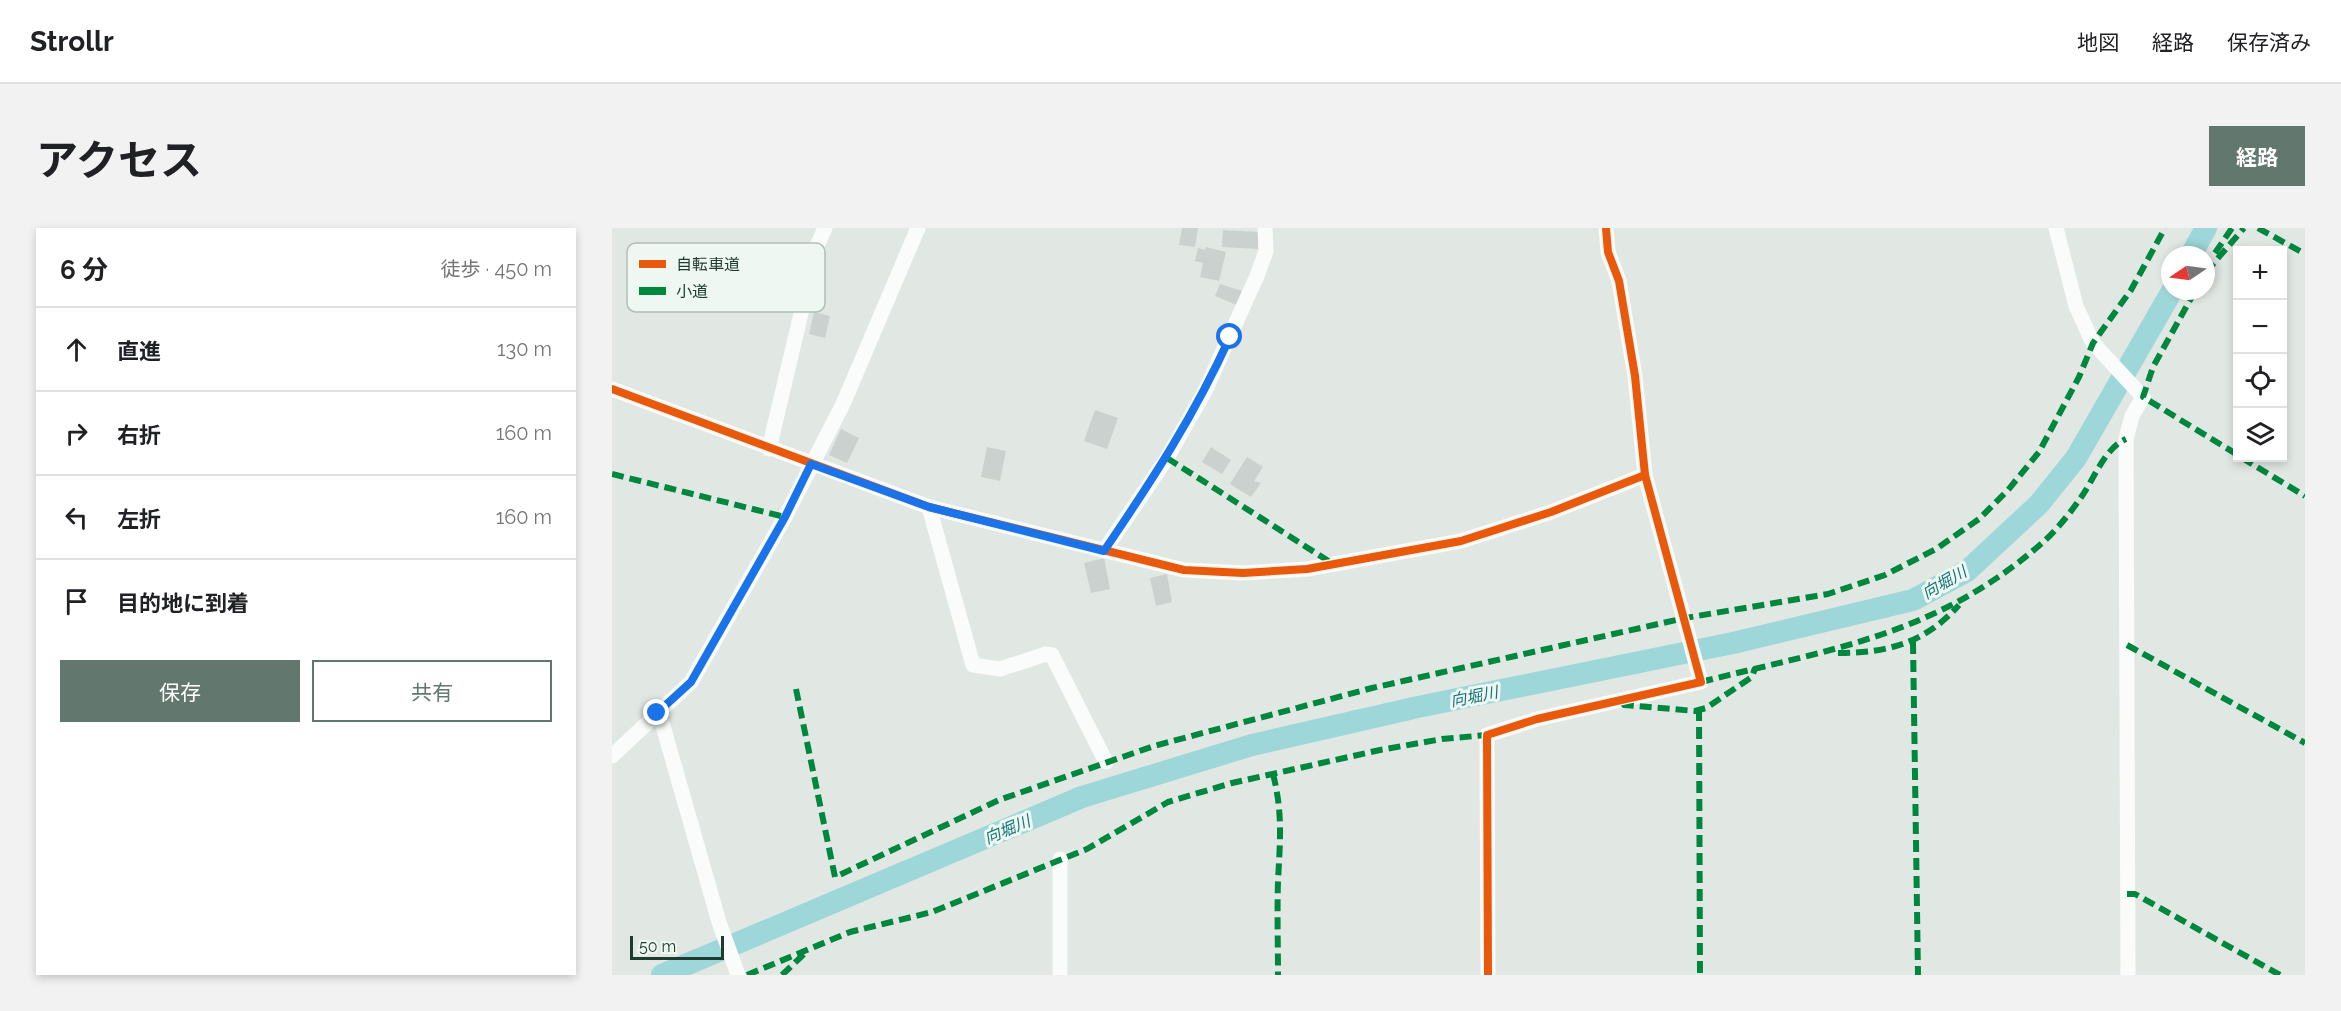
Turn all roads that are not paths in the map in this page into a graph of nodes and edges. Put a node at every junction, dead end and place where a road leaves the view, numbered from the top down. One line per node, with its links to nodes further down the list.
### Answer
1 (825, 228): 6 (street)
2 (918, 228): 10 (street)
3 (1265, 228): 13 (street)
4 (1606, 228): 11 (street)
5 (2056, 228): 21 (street)
6 (819, 243)
7 (802, 312): 9 (street)
8 (612, 389): 9 (street)
9 (769, 449): 10 (street)
10 (811, 464): 12 (street); 14 (street)
11 (1645, 475): 13 (street); 20 (street)
12 (929, 507): 13 (street); 16 (street)
13 (1104, 551)
14 (657, 713): 15 (street); 18 (street)
15 (612, 756)
16 (1106, 762)
17 (1060, 859): 19 (street)
18 (738, 975)
19 (1060, 975)
20 (1488, 975)
21 (2128, 975)

